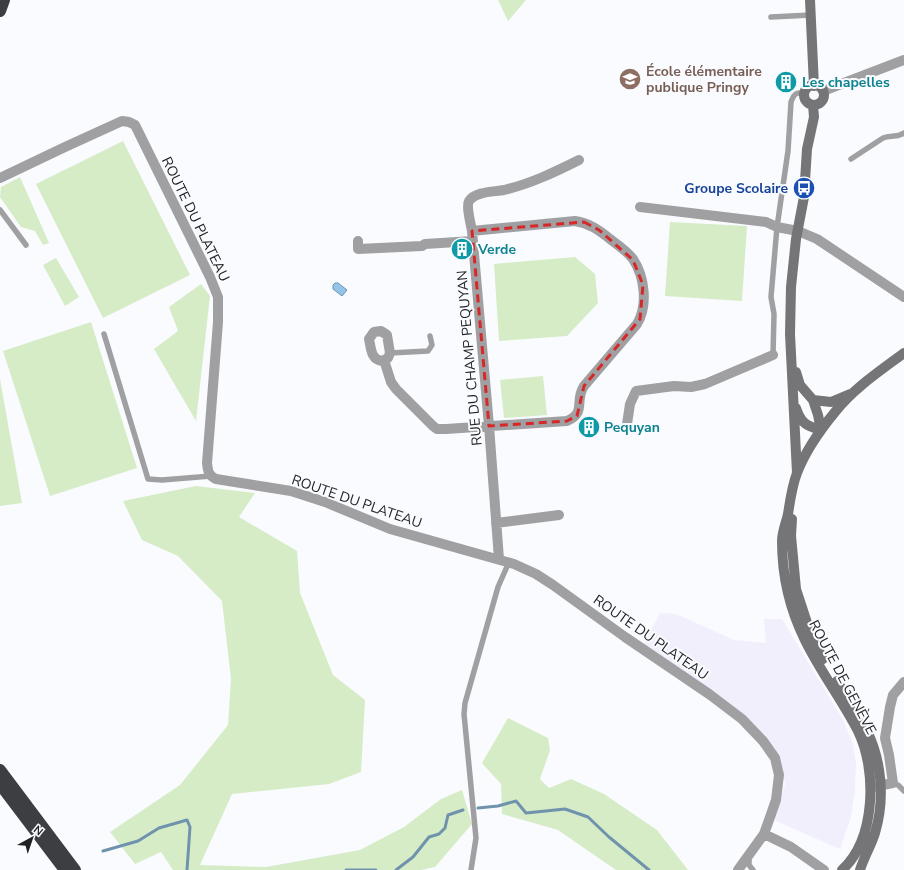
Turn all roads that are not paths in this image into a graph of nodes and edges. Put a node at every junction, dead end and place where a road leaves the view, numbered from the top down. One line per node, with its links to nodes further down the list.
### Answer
1 (4, 0): 3 (highway)
2 (810, 0): 4 (street)
3 (0, 11)
4 (811, 15): 5 (lane); 7 (street)
5 (771, 17)
6 (904, 60): 8 (street)
7 (814, 86): 8 (street); 9 (street)
8 (823, 91): 10 (street)
9 (804, 93): 10 (street); 17 (lane)
10 (813, 105): 18 (street)
11 (904, 133): 12 (lane)
12 (851, 159)
13 (579, 160): 19 (street, RUE DU CHAMP PEQUYAN)
14 (0, 178): 36 (street, ROUTE DU PLATEAU)
15 (640, 207): 17 (street)
16 (0, 210): 21 (lane)
17 (777, 227): 18 (street); 27 (lane)
18 (798, 231): 22 (street); 24 (street)
19 (472, 236): 20 (street); 33 (street, RUE DU CHAMP PEQUYAN); 33 (street)
20 (358, 241)
21 (26, 245)
22 (904, 297)
23 (104, 334): 36 (lane)
24 (790, 334): 30 (street); 31 (street)
25 (430, 336): 28 (lane)
26 (904, 353): 29 (street, ROUTE DE GENÈVE)
27 (773, 355): 32 (street)
28 (387, 357): 33 (street)
29 (855, 391): 30 (street); 34 (street, ROUTE DE GENÈVE)
30 (813, 400): 34 (street)
31 (794, 402): 34 (street); 35 (street)
32 (627, 424)
33 (489, 426): 38 (street, RUE DU CHAMP PEQUYAN)
34 (821, 430): 35 (street, ROUTE DE GENÈVE)
35 (797, 473): 44 (street, ROUTE DE GENÈVE)
36 (210, 476): 39 (street, ROUTE DU PLATEAU)
37 (559, 515): 38 (street)
38 (496, 523): 39 (street, RUE DU CHAMP PEQUYAN)
39 (504, 560): 46 (street, ROUTE DU PLATEAU); 51 (lane)
40 (904, 682): 42 (street, ROUTE DE GENÈVE)
41 (0, 770): 50 (highway)
42 (893, 783): 44 (street); 45 (lane)
43 (0, 784): 49 (highway)
44 (876, 786): 56 (street, ROUTE DE GENÈVE); 57 (street, ROUTE DE GENÈVE)
45 (904, 791)
46 (764, 834): 47 (street, ROUTE DU PLATEAU); 48 (street)
47 (750, 854): 52 (street, ROUTE DU PLATEAU); 53 (lane)
48 (808, 859): 54 (street); 55 (street)
49 (65, 870)
50 (75, 870)
51 (471, 870)
52 (738, 870)
53 (753, 870)
54 (813, 870)
55 (824, 870)
56 (842, 870)
57 (860, 870)

